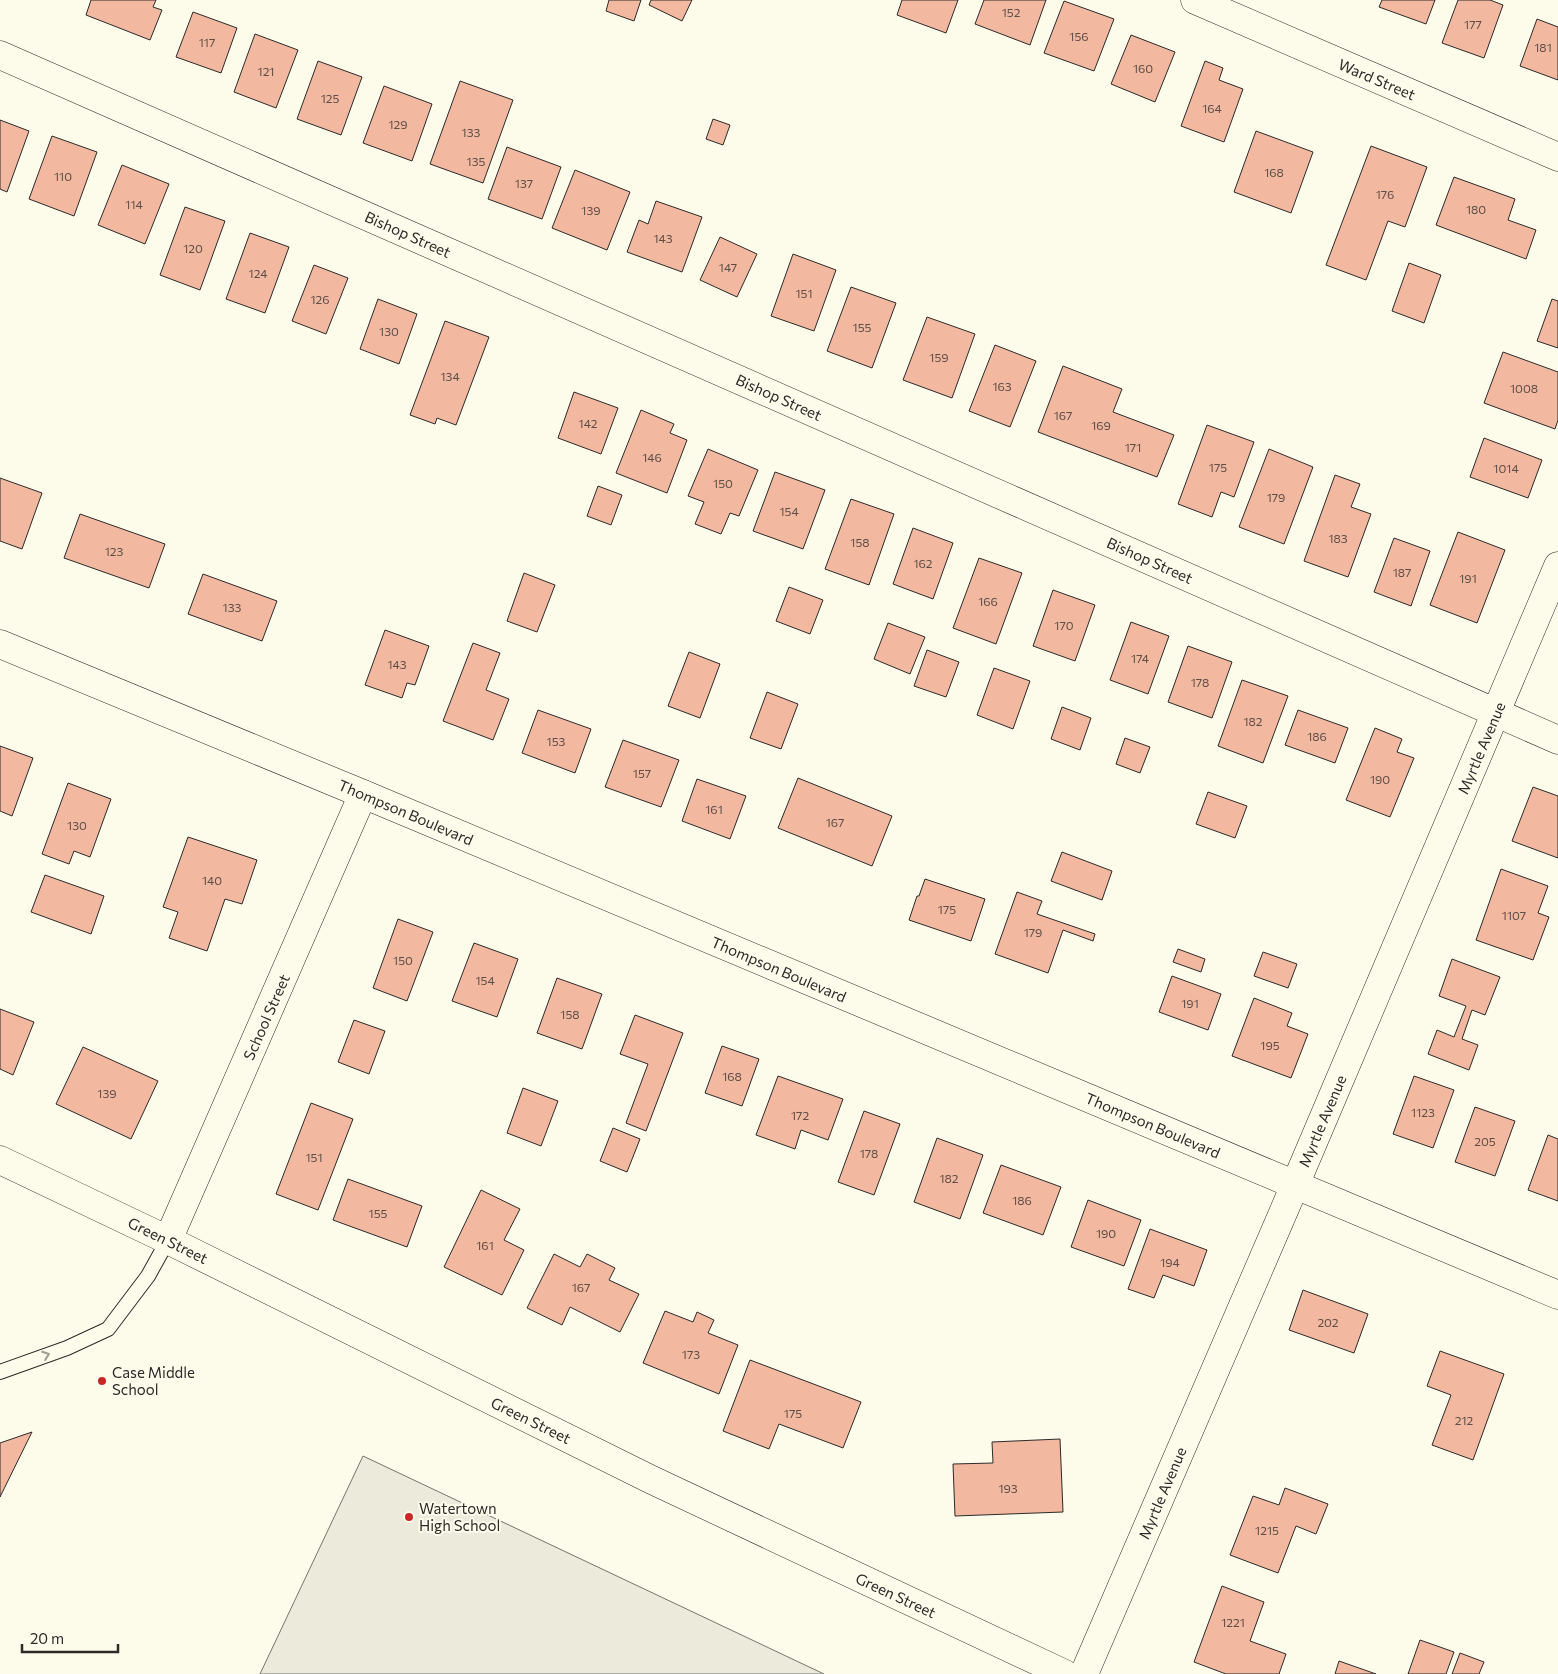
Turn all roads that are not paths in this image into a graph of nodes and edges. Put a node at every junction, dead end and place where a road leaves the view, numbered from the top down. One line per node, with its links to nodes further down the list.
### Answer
1 (1195, 0): 3 (street, Ward Street)
2 (0, 55): 6 (street, Bishop Street)
3 (1558, 157)
4 (1558, 566): 6 (street, Myrtle Avenue)
5 (0, 644): 8 (street, Thompson Boulevard)
6 (1496, 712): 7 (street, Bishop Street); 10 (street, Myrtle Avenue)
7 (1558, 740)
8 (363, 794): 10 (street, Thompson Boulevard); 11 (street, School Street)
9 (0, 1160): 11 (street, Green Street)
10 (1295, 1185): 12 (street, Thompson Boulevard); 15 (street, Myrtle Avenue)
11 (168, 1240): 13 (lane, one-way to 11); 14 (street, Green Street)
12 (1558, 1295)
13 (0, 1372)
14 (1065, 1674)
15 (1084, 1674)

